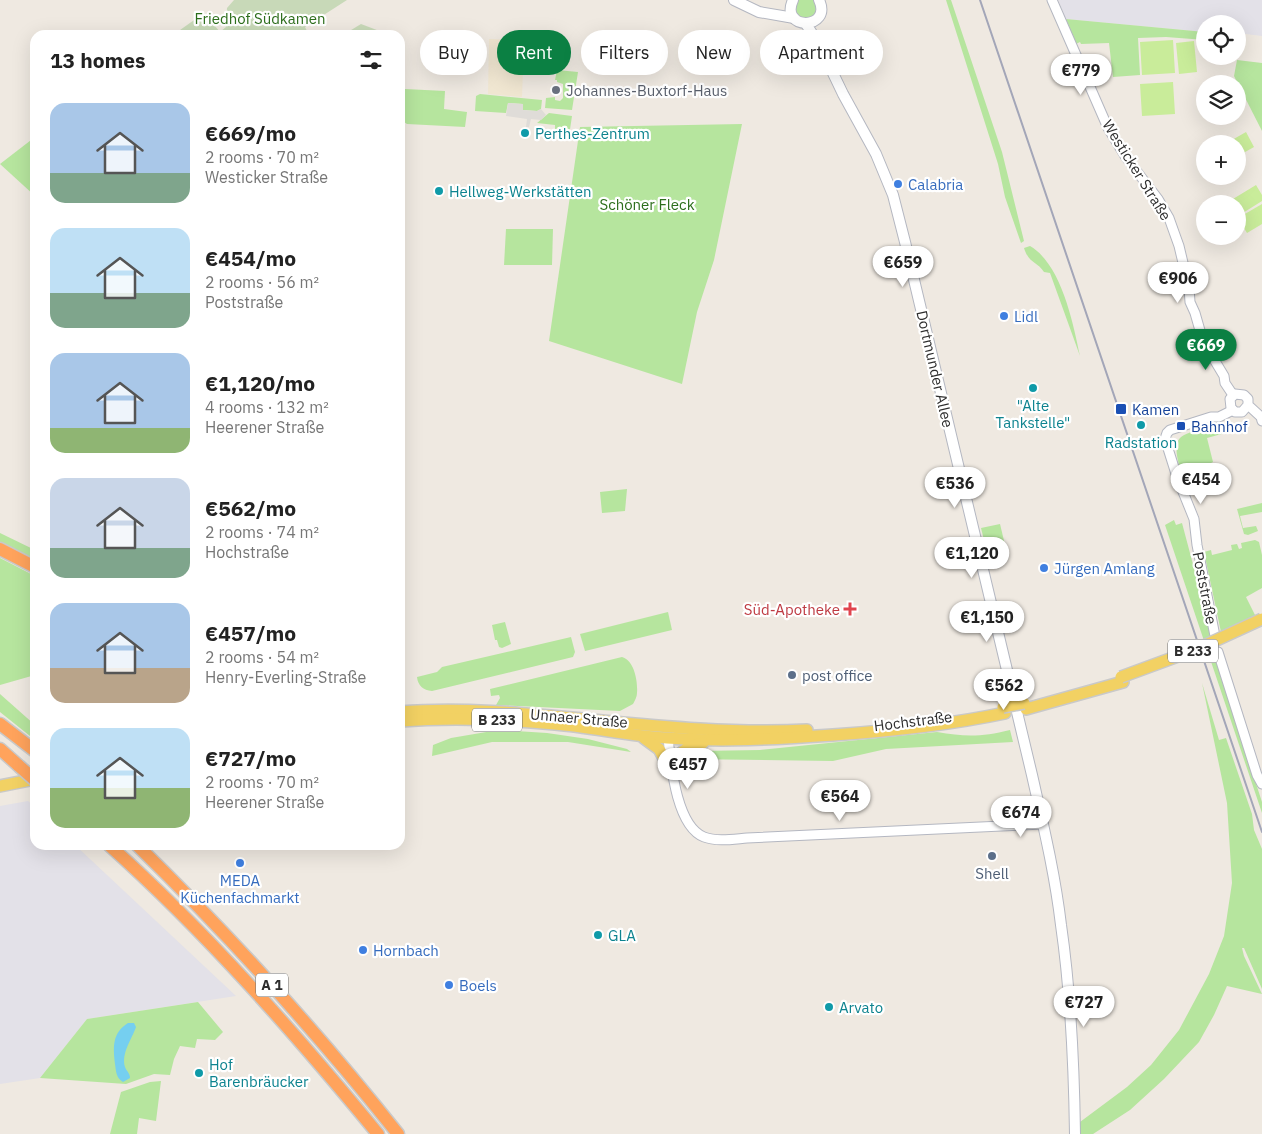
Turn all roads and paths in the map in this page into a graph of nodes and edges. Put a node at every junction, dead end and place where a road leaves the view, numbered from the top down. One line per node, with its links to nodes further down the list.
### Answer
1 (734, 0): 5 (main road)
2 (819, 0): 7 (main road)
3 (1052, 0): 8 (street, Westicker Straße)
4 (792, 3): 5 (main road); 6 (main road)
5 (769, 14): 6 (main road)
6 (794, 18): 7 (main road)
7 (811, 22): 41 (main road, Dortmunder Allee)
8 (1235, 394): 9 (street); 10 (street, Westicker Straße)
9 (1231, 408): 10 (street); 18 (street, Poststraße)
10 (1246, 408): 11 (street, Westicker Straße)
11 (1262, 422)
12 (0, 550): 14 (highway)
13 (0, 554): 15 (highway)
14 (30, 565)
15 (30, 569)
16 (1262, 619): 20 (main road, Hochstraße / B 233, bridge)
17 (1262, 627): 20 (main road, Hochstraße / B 233)
18 (1215, 636)
19 (1218, 652): 32 (street)
20 (1122, 679): 21 (main road, Hochstraße / B 233, bridge)
21 (1004, 710): 26 (main road, Hochstraße / B 233); 29 (main road, Hochstraße / B 233)
22 (405, 712): 25 (main road, Unnaer Straße / B 233)
23 (405, 721): 27 (main road, Unnaer Straße / B 233)
24 (0, 724): 30 (highway)
25 (669, 726): 26 (main road, Unnaer Straße / B 233); 28 (main road)
26 (698, 728)
27 (641, 736): 28 (main road, Unnaer Straße / B 233); 33 (main road)
28 (668, 738): 29 (main road, Unnaer Straße / B 233); 33 (street)
29 (715, 740): 33 (main road)
30 (30, 747)
31 (0, 749): 35 (highway, bridge)
32 (1256, 767): 36 (street); 39 (street)
33 (672, 771): 43 (street)
34 (30, 774): 37 (main road)
35 (30, 775)
36 (1262, 775)
37 (0, 779)
38 (30, 780): 40 (main road)
39 (1262, 784)
40 (0, 786)
41 (1040, 813): 42 (main road, Dortmunder Allee); 43 (street)
42 (1042, 824): 43 (street); 48 (main road, Dortmunder Allee)
43 (999, 825)
44 (114, 850): 46 (highway, A 1)
45 (141, 850): 47 (highway, A 1)
46 (378, 1134)
47 (398, 1134)
48 (1075, 1134)

